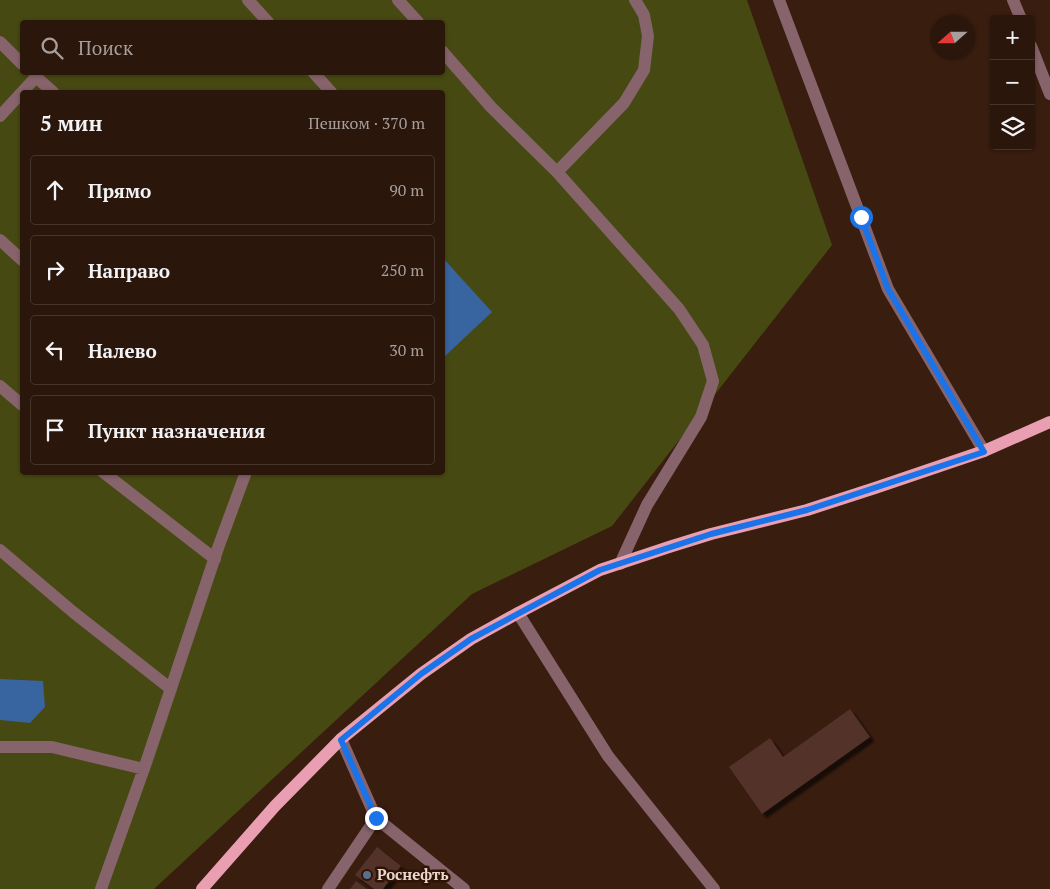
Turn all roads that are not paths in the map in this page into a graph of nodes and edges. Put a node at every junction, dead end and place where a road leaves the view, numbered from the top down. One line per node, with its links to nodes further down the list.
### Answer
1 (248, 0): 7 (street)
2 (398, 0): 8 (street)
3 (635, 0): 21 (street)
4 (779, 0): 27 (street)
5 (1013, 0): 6 (street)
6 (1019, 15)
7 (266, 20)
8 (416, 20)
9 (0, 42): 12 (street)
10 (445, 54): 21 (street)
11 (1035, 56): 19 (street)
12 (20, 62)
13 (34, 75): 15 (street); 16 (street)
14 (316, 75): 17 (street)
15 (22, 90)
16 (51, 90)
17 (330, 90)
18 (20, 92): 20 (street)
19 (1050, 94)
20 (0, 116)
21 (557, 172): 32 (street)
22 (0, 240): 23 (street)
23 (20, 258)
24 (0, 386): 25 (street)
25 (20, 403)
26 (1050, 422): 27 (main road)
27 (984, 452): 32 (main road)
28 (107, 475): 31 (street)
29 (245, 475): 31 (street)
30 (0, 550): 34 (street)
31 (215, 559): 34 (street)
32 (620, 564): 33 (main road)
33 (518, 613): 35 (main road); 43 (street)
34 (171, 689): 37 (street)
35 (341, 740): 38 (street); 40 (main road)
36 (0, 747): 37 (street)
37 (144, 769): 39 (street)
38 (376, 818): 41 (street); 42 (street)
39 (101, 889)
40 (202, 889)
41 (328, 889)
42 (464, 889)
43 (714, 889)

